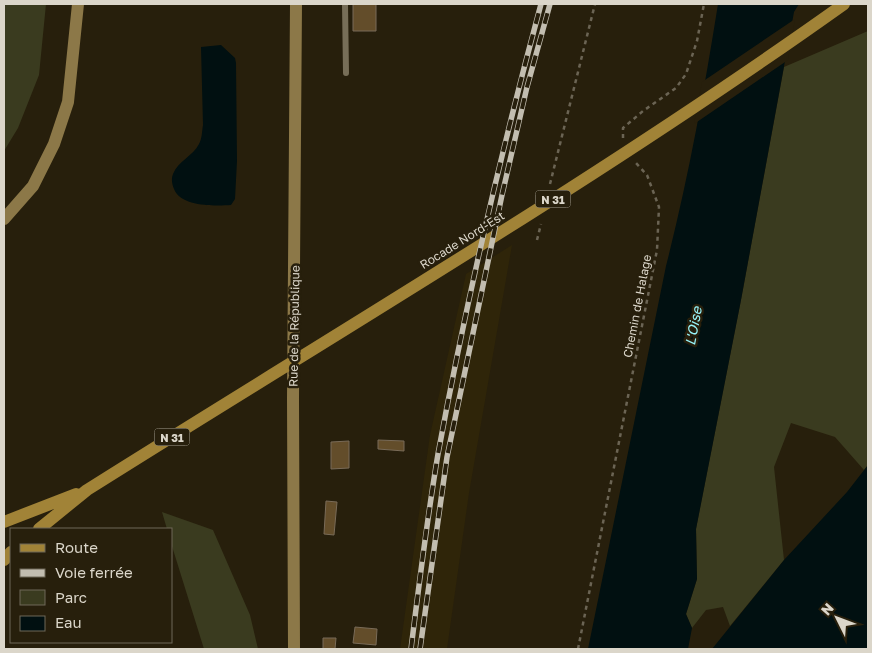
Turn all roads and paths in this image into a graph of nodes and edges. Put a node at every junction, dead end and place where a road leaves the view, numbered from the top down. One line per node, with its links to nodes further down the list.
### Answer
1 (78, 4): 11 (main road)
2 (296, 4): 17 (main road, Rue de la République)
3 (346, 4): 7 (lane)
4 (595, 4): 10 (path)
5 (704, 4): 8 (path)
6 (844, 4): 14 (main road, Rocade Nord-Est / N 31)
7 (346, 73)
8 (623, 142)
9 (629, 156): 18 (path, Chemin de Halage)
10 (548, 193)
11 (4, 219)
12 (541, 221): 13 (path)
13 (537, 240)
14 (87, 490): 15 (main road, Rocade Nord-Est / N 31); 16 (main road, Rocade Nord-Est / N 31)
15 (4, 522)
16 (40, 528)
17 (294, 649)
18 (578, 649)

